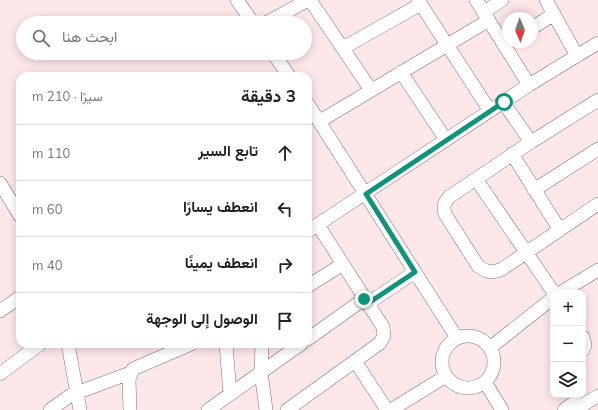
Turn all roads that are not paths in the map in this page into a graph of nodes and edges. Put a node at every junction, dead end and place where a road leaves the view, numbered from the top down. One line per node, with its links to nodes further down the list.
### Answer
1 (237, 0): 8 (street)
2 (309, 0): 9 (street); 15 (street)
3 (476, 0): 10 (street)
4 (502, 0): 10 (street)
5 (546, 0): 7 (street)
6 (420, 2): 14 (street); 15 (street)
7 (554, 14): 11 (street); 17 (street)
8 (248, 16)
9 (279, 16)
10 (486, 16): 12 (street); 14 (street)
11 (538, 24)
12 (502, 37)
13 (598, 43): 17 (street)
14 (448, 45): 20 (street); 26 (street)
15 (343, 48): 22 (street)
16 (509, 48): 21 (street)
17 (577, 56): 21 (street)
18 (278, 60): 19 (street)
19 (286, 72)
20 (402, 72): 22 (street); 28 (street)
21 (529, 84): 24 (street)
22 (371, 90): 27 (street)
23 (598, 100): 29 (street)
24 (504, 102): 26 (street); 29 (street)
25 (312, 110): 27 (street)
26 (490, 111): 28 (street)
27 (320, 121): 35 (street)
28 (446, 140): 35 (street)
29 (531, 142): 31 (street)
30 (598, 149): 34 (street)
31 (512, 154): 32 (street); 34 (street)
32 (476, 179): 40 (street); 40 (street)
33 (0, 183): 37 (street)
34 (534, 190): 39 (street)
35 (366, 194): 38 (street); 43 (street)
36 (598, 204): 39 (street)
37 (16, 209)
38 (313, 228): 41 (street)
39 (560, 230): 40 (street)
40 (526, 253): 45 (street)
41 (343, 264): 44 (street); 49 (street)
42 (598, 270): 46 (street)
43 (415, 272): 49 (street); 52 (street)
44 (312, 283)
45 (552, 290)
46 (565, 290)
47 (16, 299): 50 (street)
48 (550, 300): 53 (street)
49 (366, 301): 51 (street); 60 (street)
50 (1, 308)
51 (312, 336)
52 (457, 338): 53 (street); 64 (street)
53 (491, 347): 65 (street)
54 (35, 348): 63 (street)
55 (69, 348): 66 (street)
56 (181, 348): 62 (street)
57 (226, 348): 67 (street)
58 (262, 348): 61 (street)
59 (295, 348): 61 (street)
60 (355, 361): 75 (street); 76 (street)
61 (261, 372): 67 (street); 74 (street)
62 (130, 373): 66 (street); 72 (street)
63 (0, 374)
64 (446, 376): 65 (street); 77 (street)
65 (485, 382): 78 (street)
66 (78, 392): 70 (street); 71 (street)
67 (230, 394): 73 (street)
68 (598, 396): 69 (street)
69 (576, 403): 79 (street)
70 (50, 410)
71 (80, 410)
72 (130, 410)
73 (208, 410)
74 (266, 410)
75 (287, 410)
76 (387, 410)
77 (391, 410)
78 (502, 410)
79 (564, 410)

